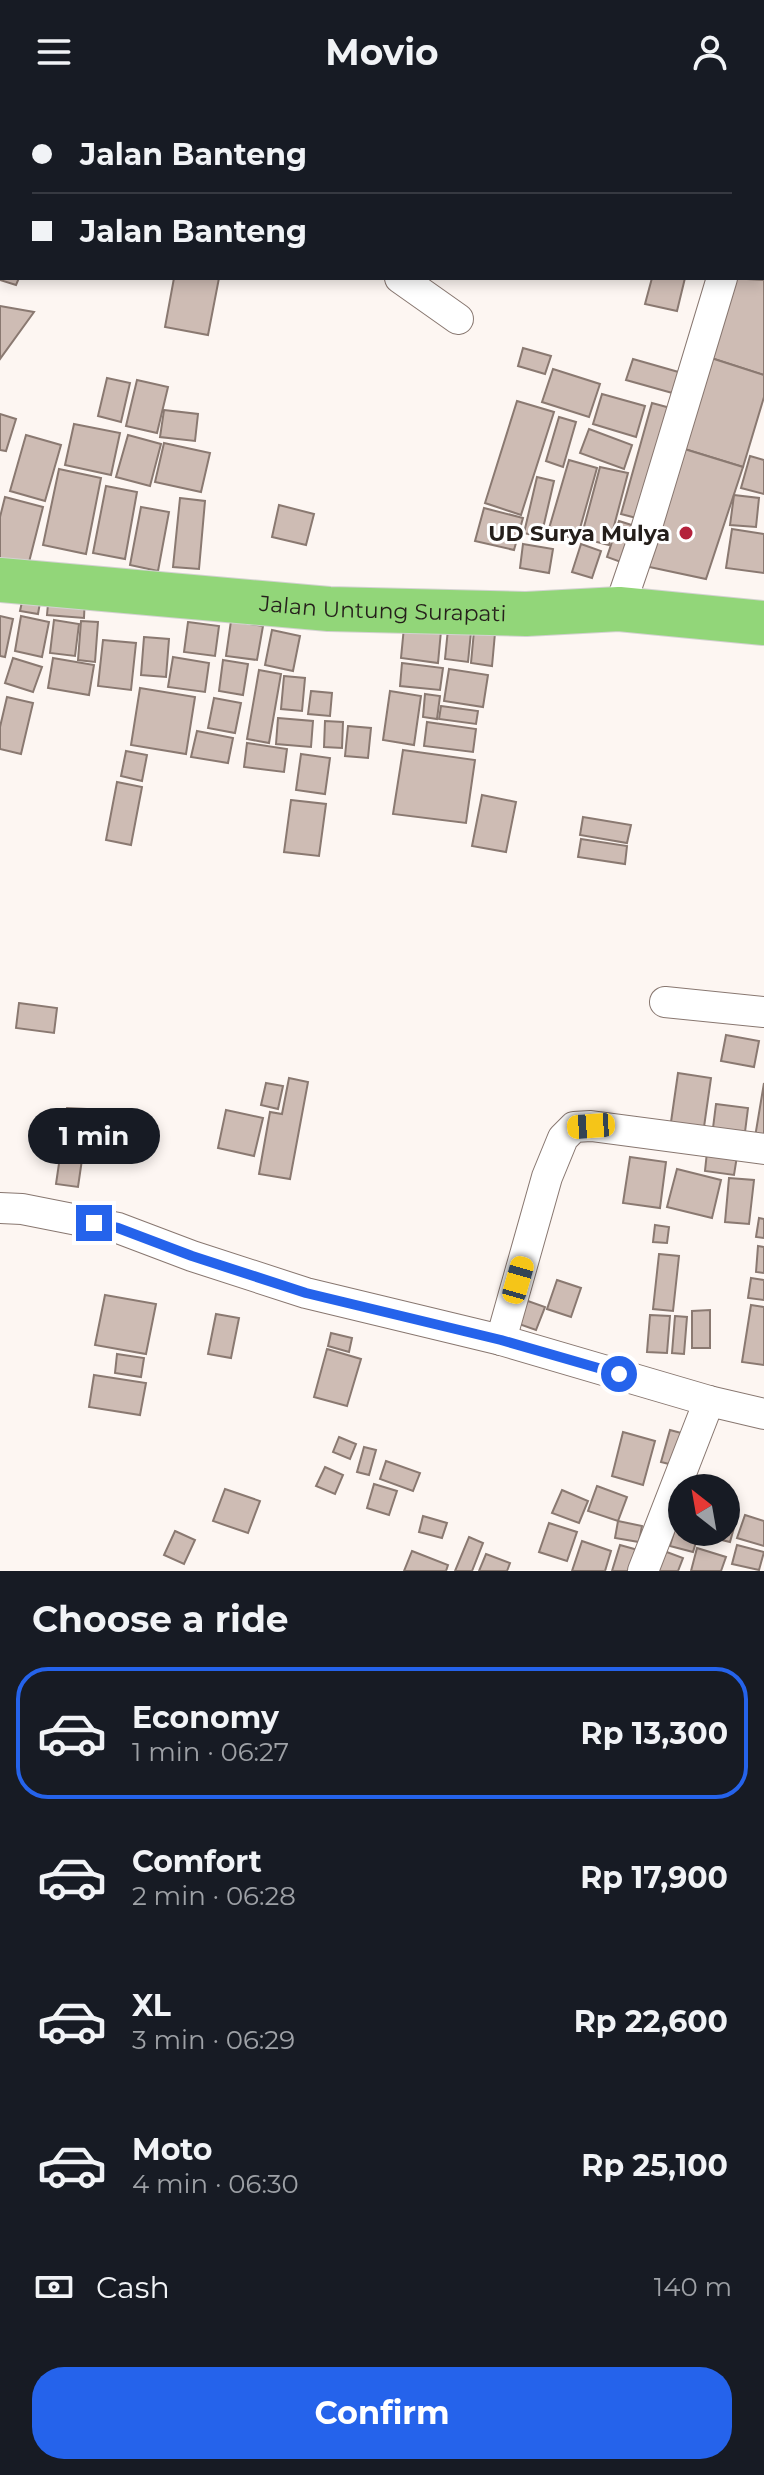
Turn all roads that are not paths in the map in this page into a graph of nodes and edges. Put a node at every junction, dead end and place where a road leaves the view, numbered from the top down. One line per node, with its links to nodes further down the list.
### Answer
1 (403, 280): 3 (street)
2 (721, 280): 5 (street)
3 (458, 319)
4 (0, 580): 5 (highway, Jalan Untung Surapati)
5 (619, 609): 6 (highway, Jalan Untung Surapati)
6 (764, 623)
7 (665, 1002): 8 (street)
8 (764, 1012)
9 (764, 1149): 11 (street)
10 (0, 1208): 11 (street)
11 (501, 1340): 12 (street)
12 (709, 1401): 13 (street); 14 (street)
13 (764, 1414)
14 (643, 1571)

